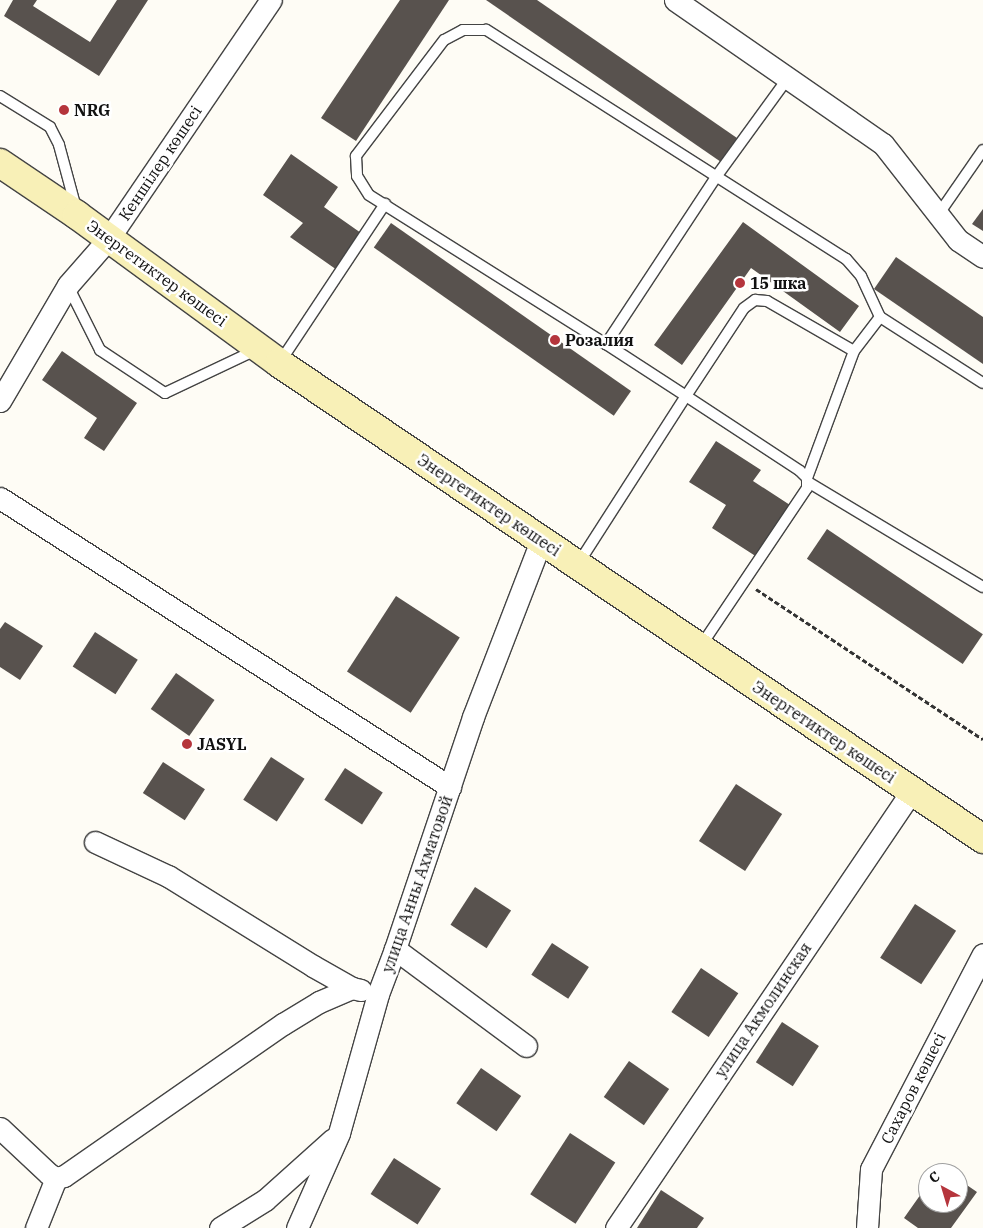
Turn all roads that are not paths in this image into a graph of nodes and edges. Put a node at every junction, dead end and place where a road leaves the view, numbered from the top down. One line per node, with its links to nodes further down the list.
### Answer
1 (271, 0): 11 (street, Кеншілер көшесі)
2 (675, 0): 3 (street)
3 (788, 78): 7 (lane); 9 (street)
4 (0, 96): 10 (lane)
5 (983, 150): 9 (lane)
6 (0, 162): 10 (main road, Энергетиктер көшесі)
7 (716, 177): 8 (lane); 14 (lane); 15 (lane)
8 (385, 204): 15 (lane); 17 (lane)
9 (938, 214): 12 (street)
10 (77, 215): 11 (main road, Энергетиктер көшесі)
11 (109, 238): 13 (street, Кеншілер көшесі); 17 (main road, Энергетиктер көшесі)
12 (983, 257)
13 (68, 285): 17 (lane); 20 (street, Кеншілер көшесі)
14 (880, 317): 16 (lane); 18 (lane)
15 (606, 344): 19 (lane)
16 (854, 351): 19 (lane); 21 (lane)
17 (269, 356): 23 (main road, Энергетиктер көшесі)
18 (983, 383)
19 (686, 396): 21 (lane); 24 (lane)
20 (0, 401)
21 (807, 480): 25 (lane); 26 (lane)
22 (0, 498): 27 (street)
23 (542, 541): 24 (main road, Энергетиктер көшесі); 27 (street, улица Анны Ахматовой)
24 (577, 565): 26 (main road, Энергетиктер көшесі)
25 (983, 587)
26 (700, 648): 28 (main road, Энергетиктер көшесі)
27 (450, 787): 31 (street, улица Анны Ахматовой)
28 (911, 792): 29 (main road, Энергетиктер көшесі); 42 (street, улица Акмолинская)
29 (983, 839)
30 (95, 842): 33 (street)
31 (396, 949): 34 (street, улица Анны Ахматовой); 35 (street)
32 (983, 954): 43 (street, Сахаров көшесі)
33 (352, 988): 34 (street); 38 (street)
34 (378, 994): 37 (street, улица Анны Ахматовой)
35 (526, 1046)
36 (0, 1128): 38 (street)
37 (339, 1133): 40 (street); 41 (street, улица Анны Ахматовой)
38 (56, 1178): 39 (street)
39 (36, 1228)
40 (220, 1228)
41 (297, 1228)
42 (616, 1228)
43 (867, 1228)

